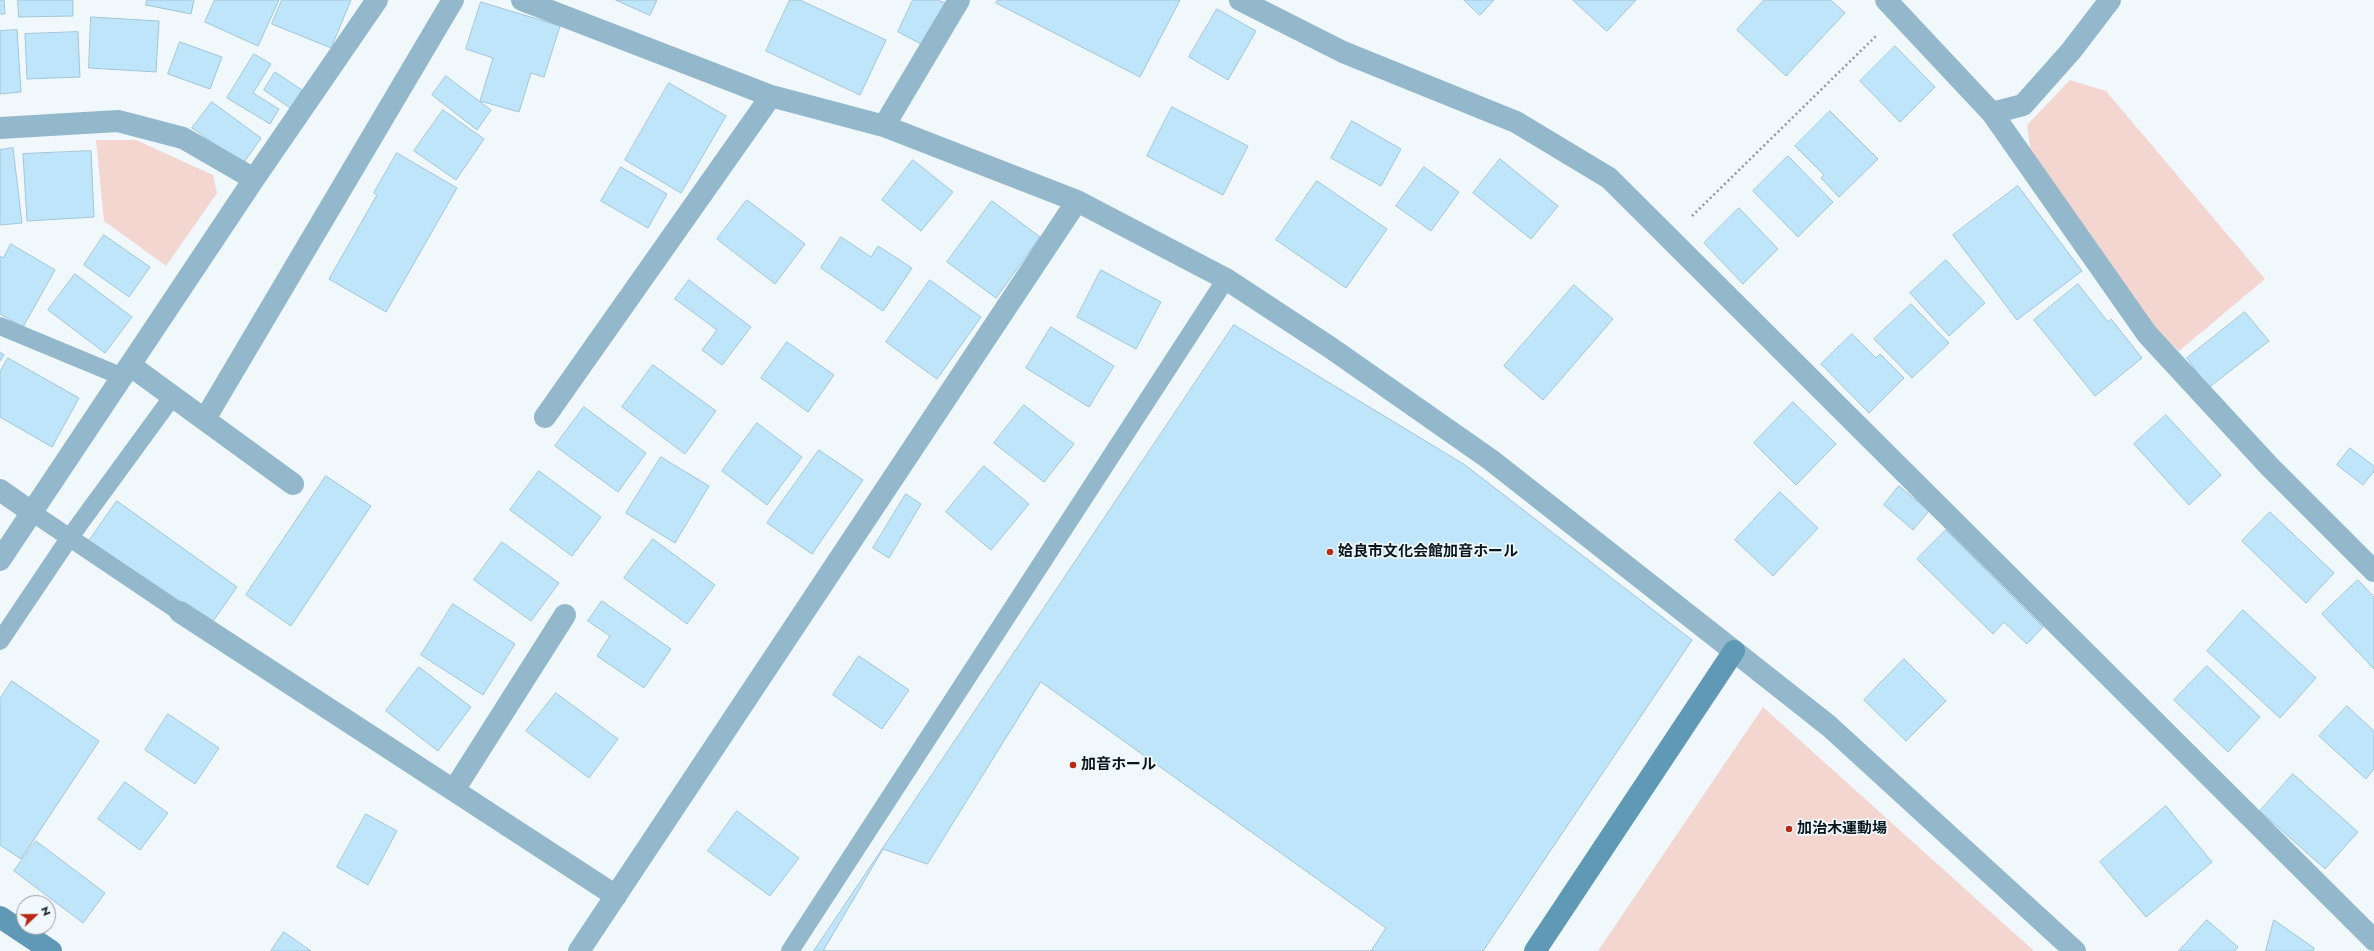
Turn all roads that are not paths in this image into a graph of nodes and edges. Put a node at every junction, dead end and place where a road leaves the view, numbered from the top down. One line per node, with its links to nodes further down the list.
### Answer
1 (377, 0): 12 (street)
2 (453, 0): 19 (street)
3 (522, 0): 8 (street)
4 (959, 0): 10 (street)
5 (1240, 0): 33 (street)
6 (2110, 0): 9 (street)
7 (1893, 7): 9 (street)
8 (771, 96): 10 (street); 18 (street)
9 (1992, 113): 25 (street)
10 (884, 126): 13 (street)
11 (0, 128): 12 (street)
12 (254, 179): 16 (street)
13 (1077, 201): 14 (street); 31 (street)
14 (1226, 279): 29 (street); 36 (lane)
15 (0, 326): 16 (lane)
16 (127, 372): 17 (street); 22 (street)
17 (173, 396): 19 (street); 23 (lane)
18 (545, 417)
19 (205, 420): 20 (street)
20 (293, 484)
21 (0, 490): 22 (street)
22 (33, 513): 23 (lane); 24 (street)
23 (70, 537): 26 (lane); 28 (lane)
24 (0, 560)
25 (2374, 571)
26 (180, 612): 30 (street)
27 (565, 615): 30 (street)
28 (0, 641)
29 (1734, 651): 37 (street); 38 (street)
30 (454, 790): 31 (street)
31 (616, 896): 35 (street)
32 (0, 917): 34 (street)
33 (2374, 940)
34 (51, 951)
35 (579, 951)
36 (790, 951)
37 (1535, 951)
38 (2075, 951)

